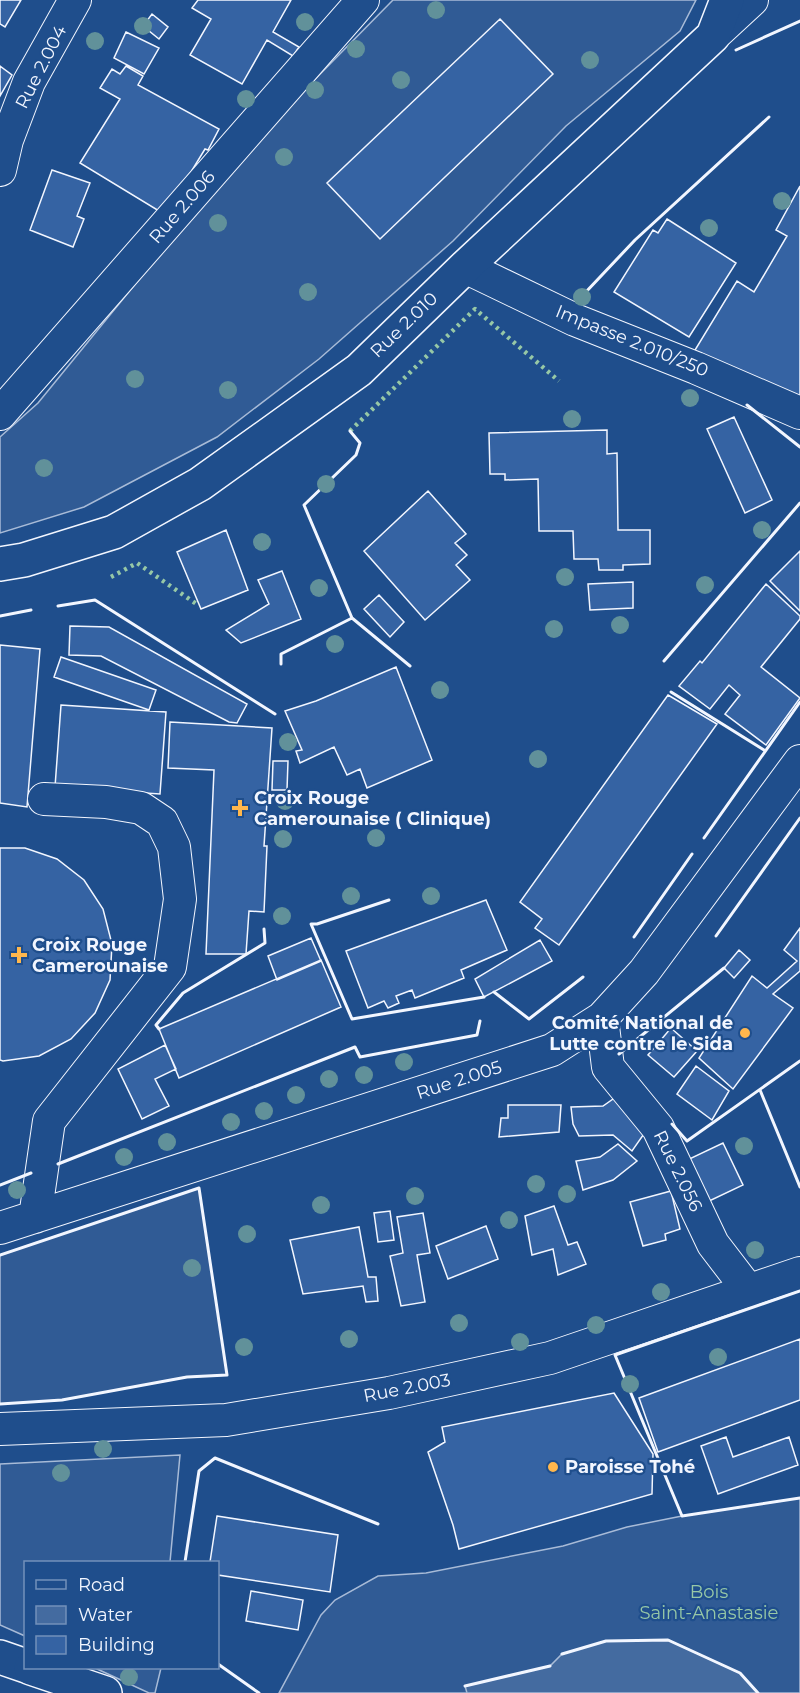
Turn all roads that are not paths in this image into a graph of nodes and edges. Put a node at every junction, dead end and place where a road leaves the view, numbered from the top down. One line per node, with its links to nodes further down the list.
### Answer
1 (75, 0): 6 (street, Rue 2.004)
2 (363, 0): 9 (street, Rue 2.006)
3 (727, 0): 5 (main road)
4 (752, 0): 5 (street, Rue 2.010)
5 (712, 36): 7 (main road, Rue 2.010)
6 (0, 171)
7 (465, 267): 8 (street, Impasse 2.010/250); 10 (main road, Rue 2.010)
8 (800, 412)
9 (0, 414)
10 (0, 564)
11 (800, 761): 13 (street, Rue 2.005)
12 (44, 799): 14 (street)
13 (602, 1018): 14 (street, Rue 2.005); 17 (street, Rue 2.056)
14 (35, 1217): 15 (street, Rue 2.005)
15 (0, 1228)
16 (800, 1273): 17 (street, Rue 2.003)
17 (748, 1291): 18 (street, Rue 2.003)
18 (0, 1429)
19 (0, 1657): 20 (main road)
20 (24, 1665)
21 (32, 1669): 23 (main road)
22 (34, 1669): 24 (main road)
23 (57, 1693)
24 (105, 1693)

